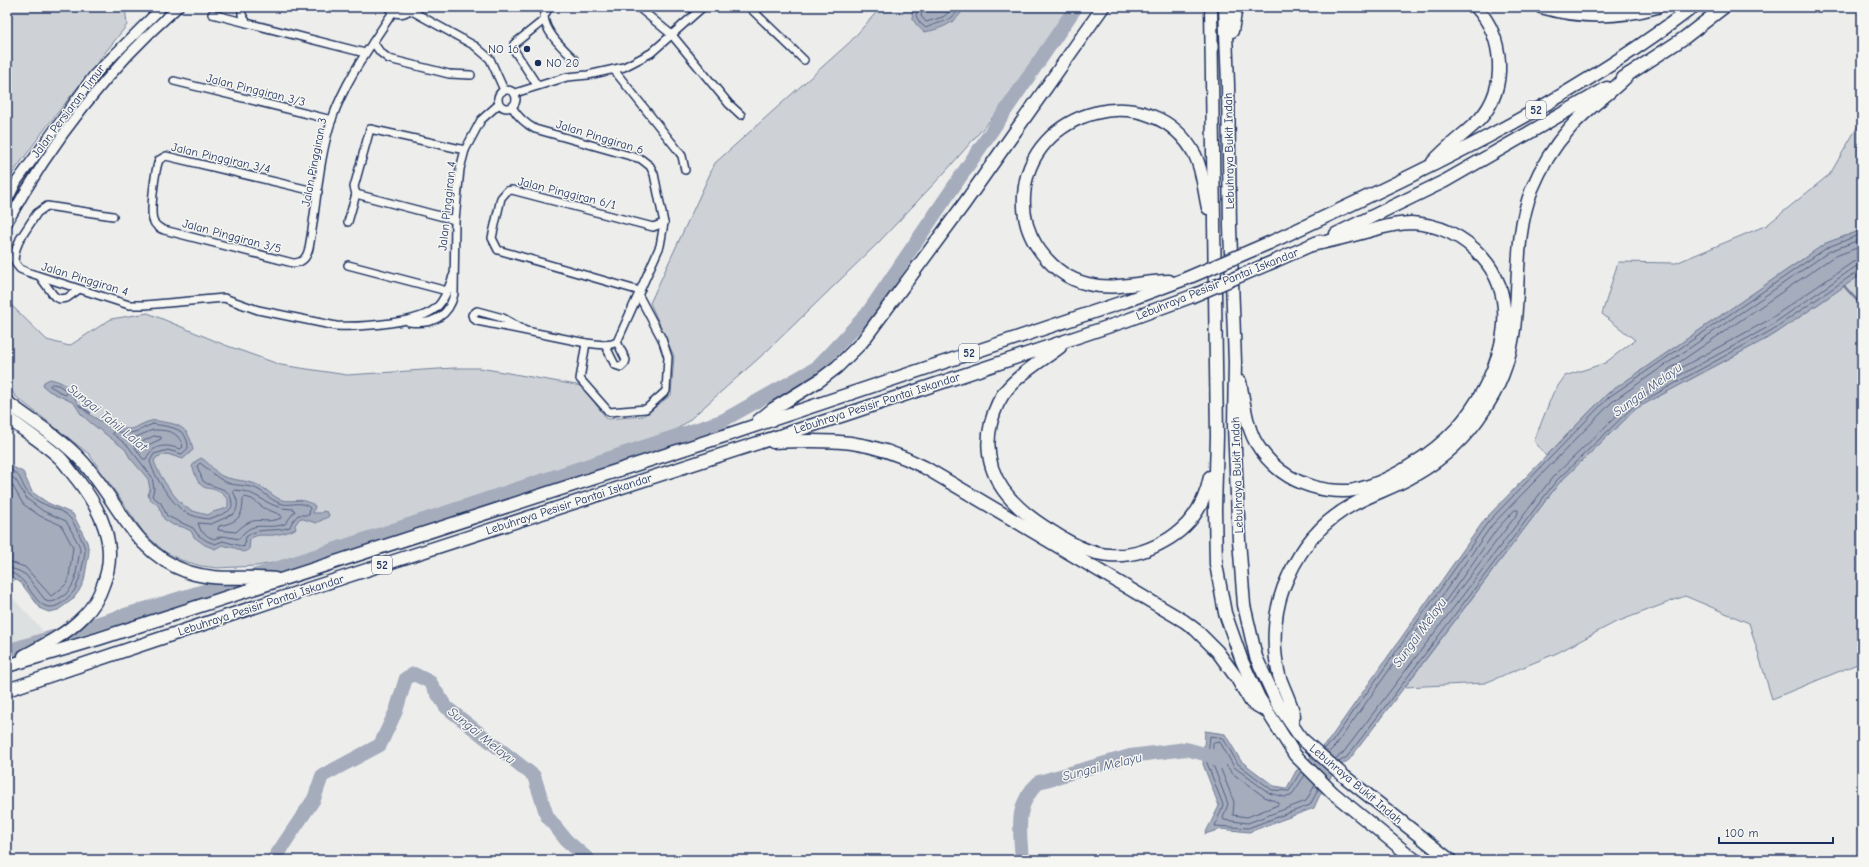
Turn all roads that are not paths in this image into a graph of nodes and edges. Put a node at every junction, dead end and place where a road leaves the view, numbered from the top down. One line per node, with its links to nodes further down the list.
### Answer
1 (162, 7): 44 (street, Jalan Persiaran Timur)
2 (178, 7): 48 (street, Jalan Persiaran Timur)
3 (242, 7): 21 (street)
4 (549, 7): 20 (street)
5 (638, 7): 22 (street)
6 (703, 7): 22 (street)
7 (748, 7): 26 (street)
8 (1103, 7): 71 (highway)
9 (1211, 7): 51 (highway, Lebuhraya Bukit Indah)
10 (1225, 7): 27 (highway, Lebuhraya Bukit Indah)
11 (1236, 7): 27 (highway)
12 (1476, 7): 40 (highway)
13 (1541, 7): 14 (highway)
14 (1658, 7)
15 (1693, 7): 40 (highway, Lebuhraya Pesisir Pantai Iskandar / 52)
16 (1724, 7): 29 (highway, Lebuhraya Pesisir Pantai Iskandar / 52)
17 (411, 8): 18 (street); 33 (street)
18 (390, 10): 23 (street, Jalan Pinggiran 3)
19 (212, 14): 21 (street)
20 (544, 20): 25 (street); 32 (street)
21 (247, 23): 24 (street)
22 (672, 35): 28 (street); 37 (street)
23 (373, 42): 24 (street, Jalan Pinggiran 3); 30 (street)
24 (365, 53): 38 (street, Jalan Pinggiran 3)
25 (575, 60)
26 (804, 60)
27 (1227, 66): 67 (highway, Lebuhraya Bukit Indah)
28 (614, 70): 32 (street); 41 (street)
29 (1628, 74): 52 (highway, Lebuhraya Pesisir Pantai Iskandar / 52); 79 (highway)
30 (471, 75)
31 (174, 82): 38 (street, Jalan Pinggiran 3/3)
32 (537, 85): 34 (street)
33 (504, 90): 34 (street); 35 (street)
34 (515, 93): 36 (street)
35 (499, 104): 36 (street); 39 (street, Jalan Pinggiran 4)
36 (512, 107): 50 (street, Jalan Pinggiran 6)
37 (741, 114)
38 (332, 120): 42 (street, Jalan Pinggiran 3)
39 (465, 150): 43 (street); 46 (street, Jalan Pinggiran 4)
40 (1428, 167): 57 (highway, Lebuhraya Pesisir Pantai Iskandar / 52, bridge)
41 (686, 170)
42 (318, 192): 49 (street, Jalan Pinggiran 3/4); 53 (street, Jalan Pinggiran 3)
43 (356, 194): 46 (street); 47 (street)
44 (7, 201)
45 (114, 216): 56 (street, Jalan Pinggiran 4)
46 (455, 220): 55 (street, Jalan Pinggiran 4)
47 (348, 222)
48 (7, 223)
49 (154, 223): 53 (street, Jalan Pinggiran 3/5)
50 (664, 223): 60 (street, Jalan Pinggiran 6); 60 (street, Jalan Pinggiran 6/1)
51 (1214, 232): 57 (highway); 73 (highway, Lebuhraya Bukit Indah)
52 (1312, 245): 63 (highway, Lebuhraya Pesisir Pantai Iskandar / 52, bridge); 67 (highway)
53 (305, 259)
54 (348, 265): 59 (street)
55 (453, 276): 59 (street, Jalan Pinggiran 4); 61 (street, Jalan Pinggiran 4)
56 (41, 278): 58 (street, Jalan Pinggiran 4); 58 (street)
57 (1182, 280): 71 (highway, Lebuhraya Pesisir Pantai Iskandar / 52)
58 (78, 290): 61 (street, Jalan Pinggiran 4)
59 (447, 291): 61 (street, Jalan Pinggiran 4)
60 (639, 293): 64 (street, Jalan Pinggiran 6); 65 (street)
61 (403, 321)
62 (524, 330): 62 (street); 65 (street)
63 (1069, 340): 73 (highway); 74 (highway, Lebuhraya Pesisir Pantai Iskandar / 52)
64 (619, 341): 66 (street); 66 (street)
65 (586, 343): 66 (street)
66 (605, 345)
67 (1235, 362): 79 (highway, Lebuhraya Bukit Indah)
68 (7, 399): 69 (street)
69 (10, 409): 72 (highway); 75 (highway)
70 (7, 426): 72 (street)
71 (753, 426): 75 (highway, Lebuhraya Pesisir Pantai Iskandar / 52)
72 (24, 430): 76 (highway)
73 (1217, 436): 78 (highway, Lebuhraya Bukit Indah)
74 (758, 442): 77 (highway, Lebuhraya Pesisir Pantai Iskandar / 52); 78 (highway)
75 (280, 579): 76 (highway, Lebuhraya Pesisir Pantai Iskandar / 52)
76 (7, 666)
77 (7, 690)
78 (1266, 710): 80 (highway, Lebuhraya Bukit Indah)
79 (1291, 723): 81 (highway, Lebuhraya Bukit Indah)
80 (1415, 860)
81 (1450, 860)

